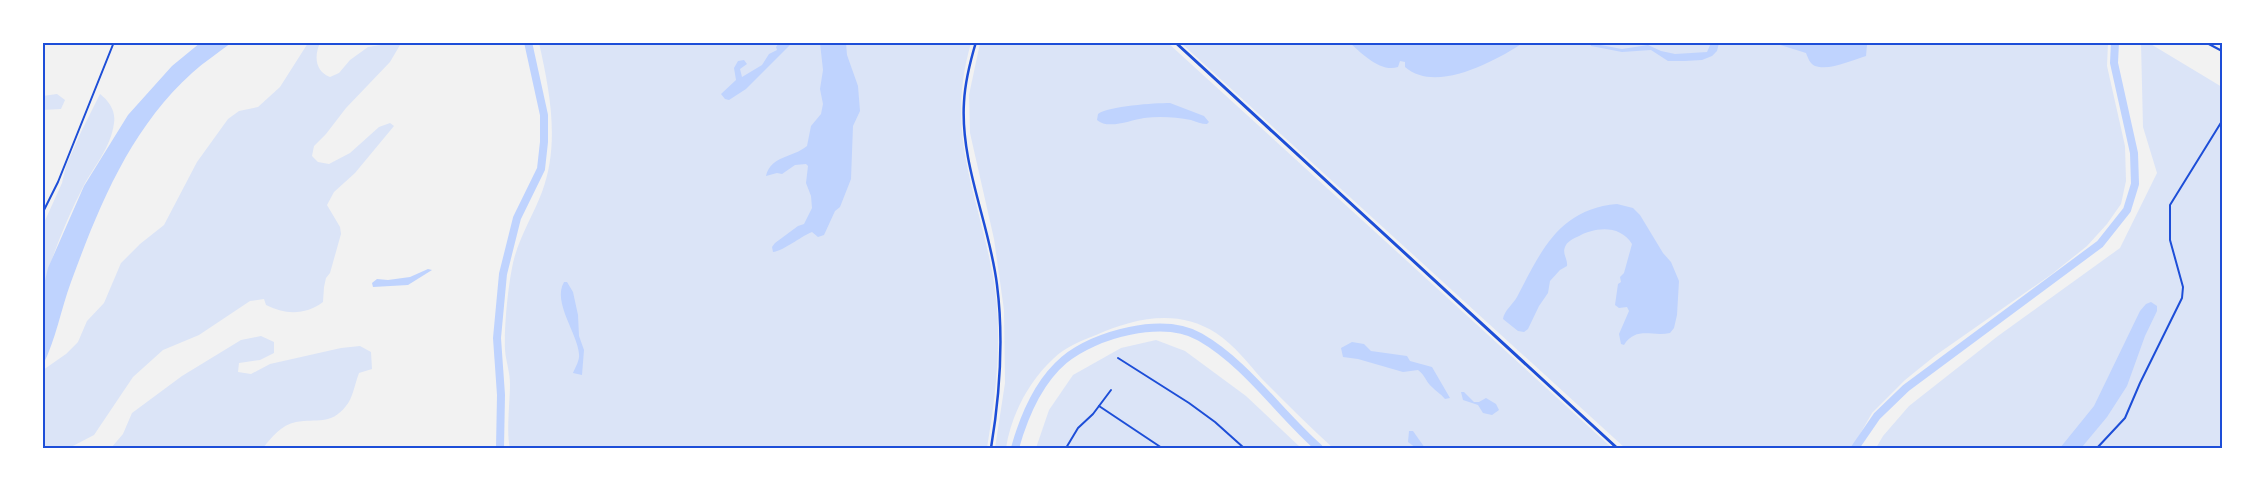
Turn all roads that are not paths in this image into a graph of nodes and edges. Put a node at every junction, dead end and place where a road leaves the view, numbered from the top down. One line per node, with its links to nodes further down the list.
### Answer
1 (114, 42): 7 (street)
2 (976, 42): 11 (street)
3 (1175, 42): 15 (main road)
4 (2205, 42): 5 (street)
5 (2222, 51)
6 (2222, 121): 16 (street)
7 (42, 214)
8 (1118, 358): 14 (street)
9 (1111, 390): 10 (street)
10 (1099, 406): 12 (street); 13 (street)
11 (991, 448)
12 (1066, 448)
13 (1162, 448)
14 (1242, 448)
15 (1618, 448)
16 (2097, 448)

